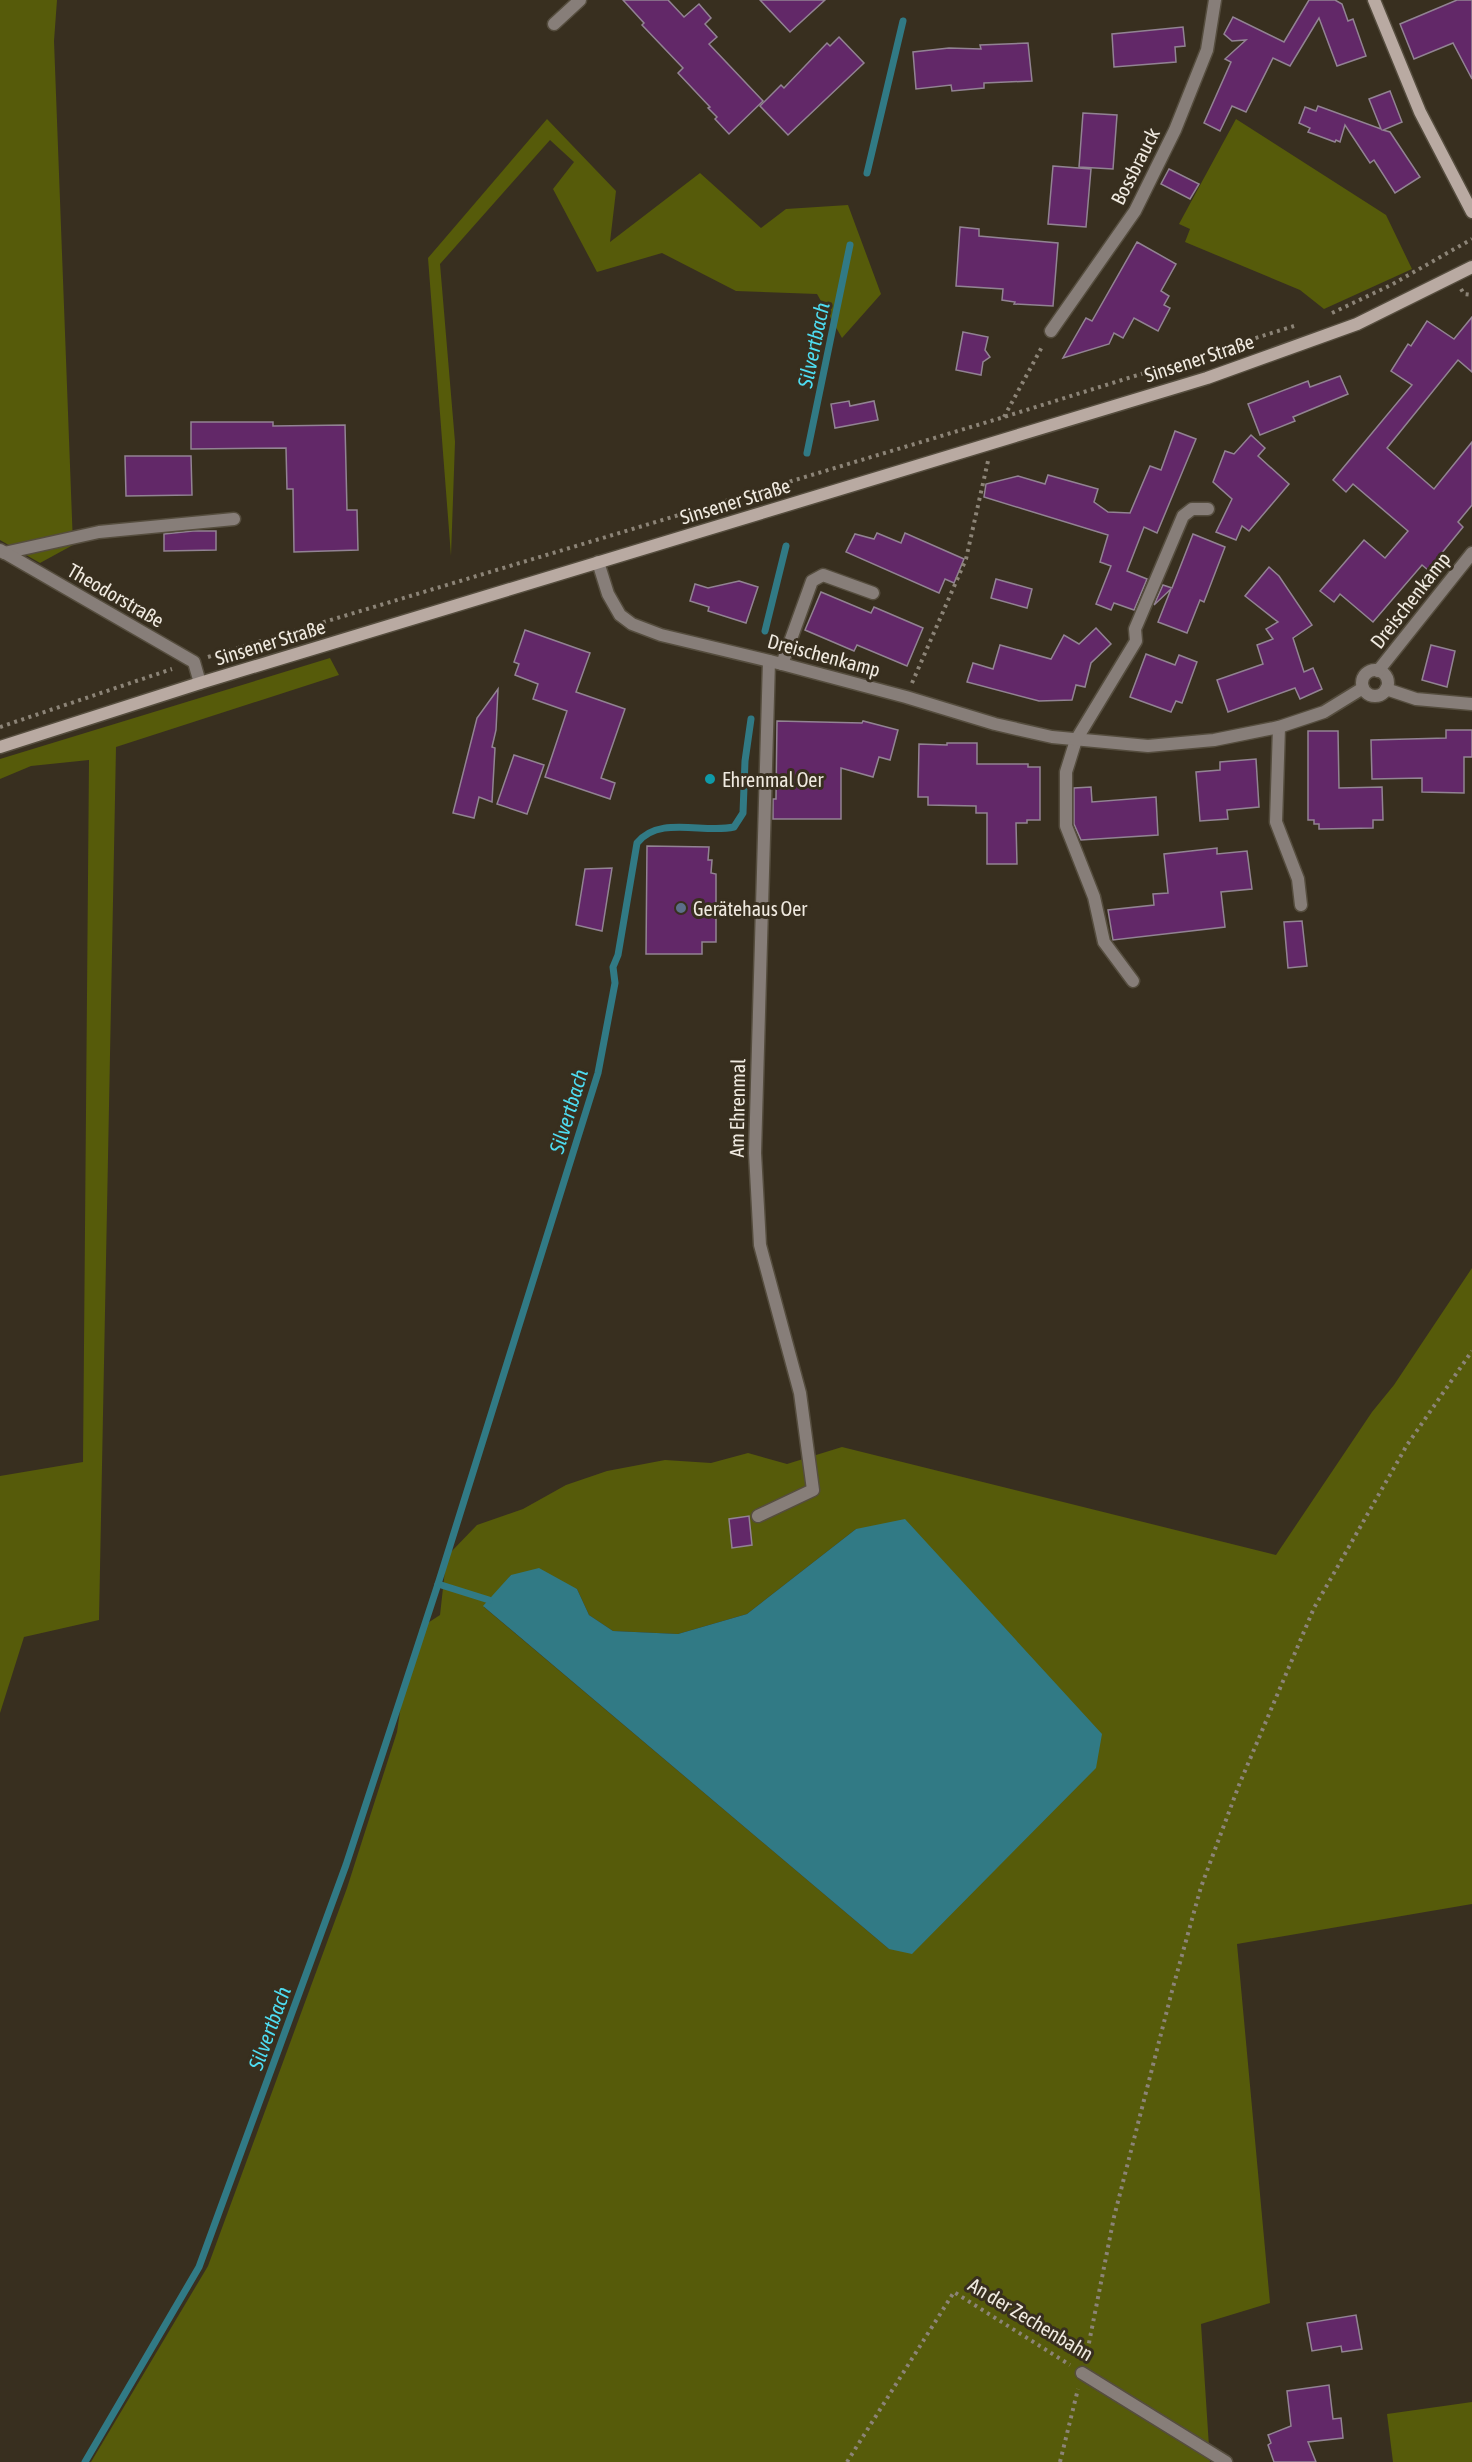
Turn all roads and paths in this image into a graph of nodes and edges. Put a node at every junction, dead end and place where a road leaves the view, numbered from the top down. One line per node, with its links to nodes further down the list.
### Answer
1 (580, 0): 4 (street)
2 (1215, 0): 10 (street, Bossbrauck)
3 (1374, 0): 5 (main road)
4 (554, 24)
5 (1472, 212)
6 (1472, 239): 8 (path)
7 (1472, 267): 12 (main road, Sinsener Straße)
8 (1329, 315)
9 (1298, 325): 11 (path)
10 (1051, 331): 11 (path)
11 (1004, 417): 12 (path); 20 (path)
12 (992, 444): 17 (main road, Sinsener Straße); 26 (path)
13 (1208, 509): 30 (street)
14 (234, 519): 15 (street)
15 (2, 551): 20 (street, Theodorstraße)
16 (1472, 553): 22 (street, Dreischenkamp)
17 (598, 562): 19 (street, Dreischenkamp); 23 (main road, Sinsener Straße)
18 (873, 593): 21 (street)
19 (769, 661): 21 (street, Dreischenkamp); 35 (street, Am Ehrenmal)
20 (194, 662): 23 (street); 28 (path)
21 (782, 664): 26 (street, Dreischenkamp)
22 (1378, 671): 24 (street, Dreischenkamp); 25 (street, Dreischenkamp)
23 (200, 683): 31 (main road, Sinsener Straße)
24 (1363, 688): 25 (street); 29 (street, Dreischenkamp)
25 (1386, 689): 27 (street)
26 (906, 697): 30 (street, Dreischenkamp)
27 (1472, 704)
28 (0, 727)
29 (1279, 727): 30 (street, Dreischenkamp); 32 (street)
30 (1076, 740): 33 (street)
31 (0, 747)
32 (1301, 904)
33 (1132, 981)
34 (1472, 1351): 36 (path)
35 (758, 1516)
36 (1082, 2373): 37 (path, An der Zechenbahn); 38 (path); 39 (street, An der Zechenbahn)
37 (847, 2462)
38 (1060, 2462)
39 (1226, 2462)

